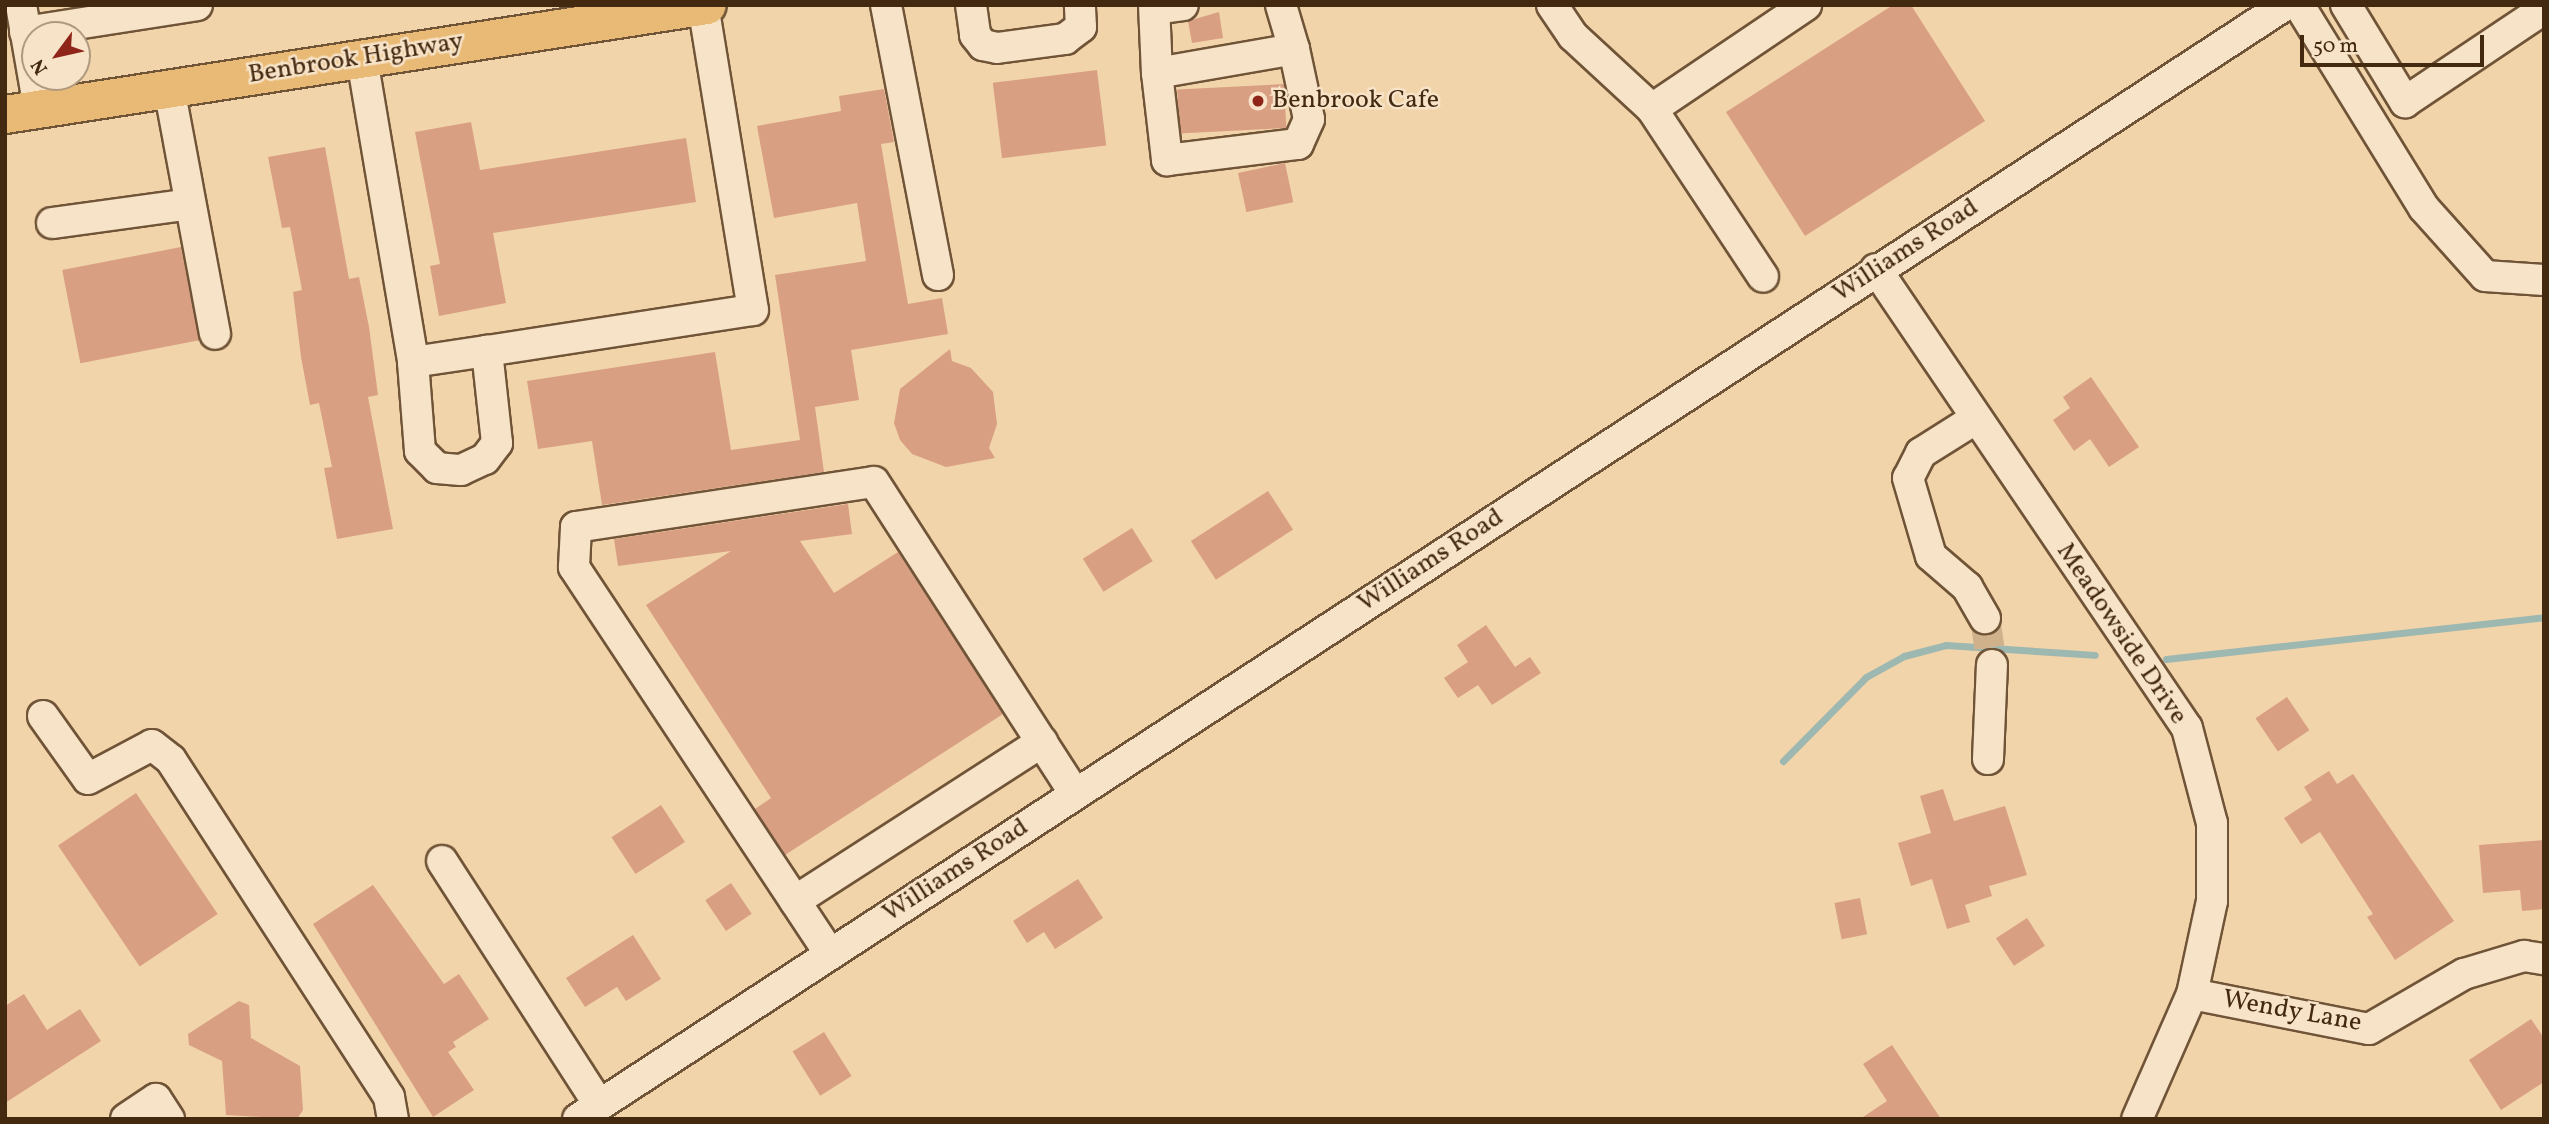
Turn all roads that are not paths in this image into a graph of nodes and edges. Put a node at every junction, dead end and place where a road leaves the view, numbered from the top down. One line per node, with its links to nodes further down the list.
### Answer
1 (197, 5): 14 (street)
2 (886, 5): 24 (street)
3 (971, 5): 4 (street)
4 (1080, 5)
5 (1281, 5): 15 (street)
6 (1552, 5): 19 (street)
7 (1806, 5): 19 (street)
8 (2285, 5): 23 (street, Williams Road)
9 (2299, 5): 26 (street)
10 (2346, 5): 13 (street)
11 (705, 6): 16 (main road, Benbrook Highway); 28 (street)
12 (1164, 7): 17 (street)
13 (2544, 9)
14 (23, 19): 20 (street)
15 (1294, 49): 17 (street); 17 (street)
16 (362, 59): 18 (main road, Benbrook Highway); 29 (street)
17 (1157, 73)
18 (169, 88): 20 (main road, Benbrook Highway); 21 (street)
19 (1652, 108): 25 (street)
20 (22, 111)
21 (190, 204): 22 (street); 27 (street)
22 (52, 223)
23 (1876, 269): 30 (street, Meadowside Drive); 36 (street, Williams Road)
24 (938, 275)
25 (1763, 277)
26 (2544, 280)
27 (215, 334)
28 (487, 351): 29 (street); 29 (street)
29 (413, 362)
30 (1975, 419): 31 (street); 41 (street, Meadowside Drive)
31 (1985, 618)
32 (1992, 665): 35 (street)
33 (43, 716): 45 (street)
34 (1042, 742): 36 (street); 38 (street); 38 (street)
35 (1988, 759)
36 (1075, 794): 39 (street, Williams Road)
37 (442, 861): 42 (street)
38 (795, 901): 39 (street)
39 (830, 954): 42 (street, Williams Road)
40 (2544, 959): 41 (street, Wendy Lane)
41 (2192, 994): 46 (street, Meadowside Drive)
42 (583, 1115)
43 (126, 1119): 44 (street)
44 (169, 1119)
45 (393, 1119)
46 (2137, 1119)

